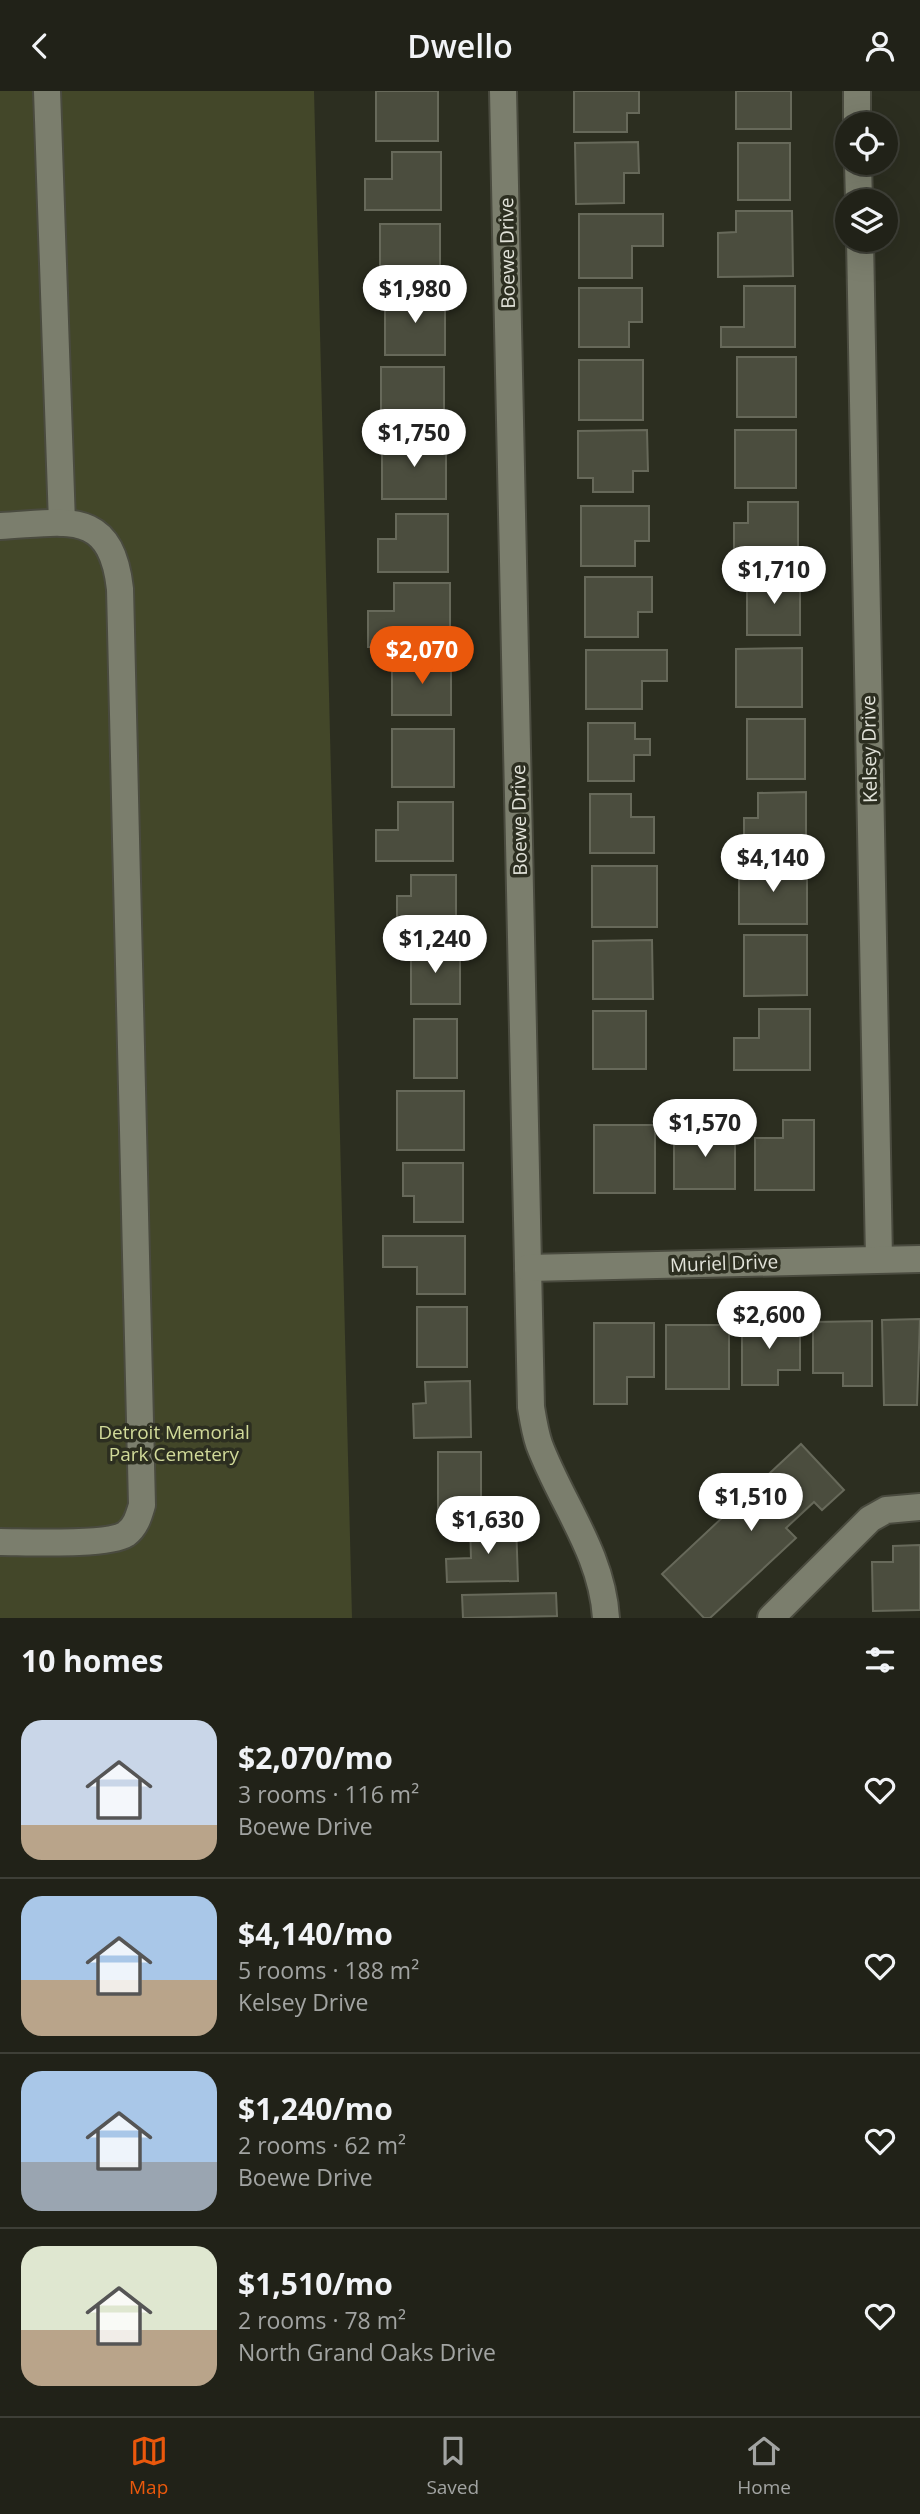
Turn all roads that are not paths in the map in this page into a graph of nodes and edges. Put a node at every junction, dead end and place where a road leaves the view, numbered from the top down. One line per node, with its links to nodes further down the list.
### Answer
1 (47, 91): 6 (street)
2 (503, 91): 10 (street, Boewe Drive)
3 (857, 91): 4 (street)
4 (858, 112)
5 (860, 252): 9 (street, Kelsey Drive)
6 (62, 523): 7 (street); 12 (street)
7 (0, 526)
8 (920, 1258): 9 (street, Muriel Drive)
9 (879, 1259): 10 (street, Muriel Drive)
10 (528, 1268): 13 (street, Boewe Drive)
11 (920, 1507): 14 (street)
12 (0, 1542)
13 (606, 1618)
14 (771, 1618)

